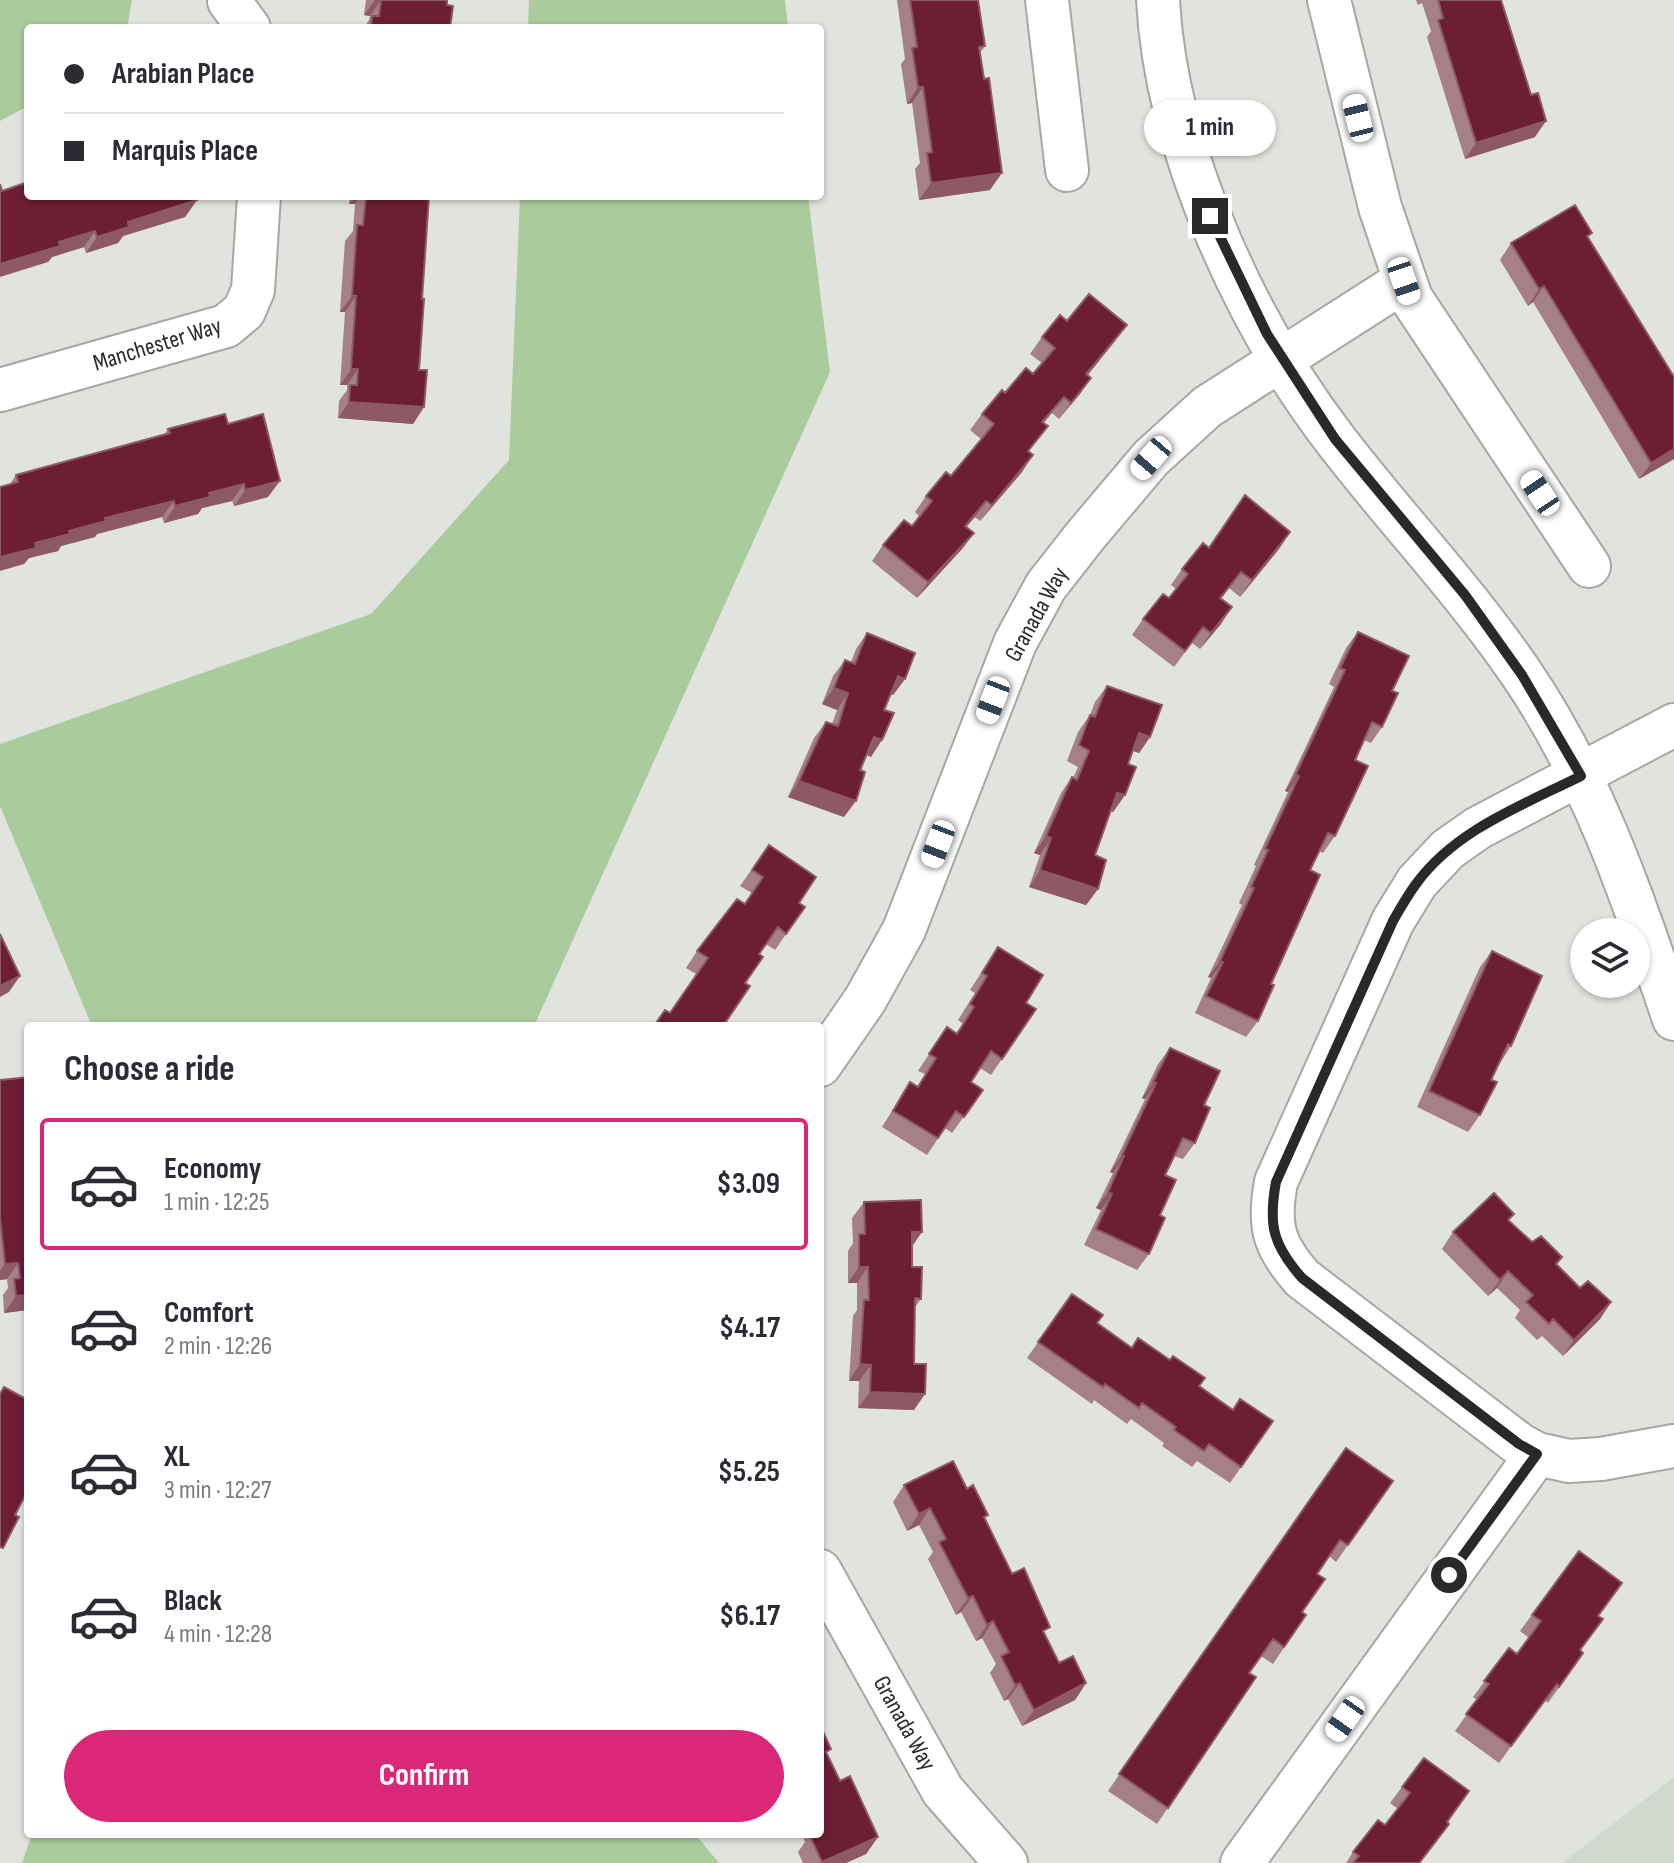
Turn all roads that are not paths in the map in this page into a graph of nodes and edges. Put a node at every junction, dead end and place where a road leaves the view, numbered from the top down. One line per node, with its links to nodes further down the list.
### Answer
1 (1047, 0): 6 (street)
2 (1158, 0): 9 (street)
3 (1329, 0): 8 (street)
4 (229, 1): 5 (street)
5 (246, 24)
6 (1067, 170)
7 (259, 200): 10 (street, Manchester Way)
8 (1404, 281): 9 (street, Granada Way); 11 (street)
9 (1281, 358): 13 (street); 15 (street, Granada Way)
10 (0, 390)
11 (1589, 566)
12 (1674, 725): 13 (street)
13 (1581, 776): 14 (street); 17 (street)
14 (1674, 1019)
15 (824, 1059)
16 (1674, 1446): 17 (street)
17 (1537, 1454): 20 (street)
18 (824, 1578): 19 (street, Granada Way)
19 (1006, 1863)
20 (1242, 1863)

